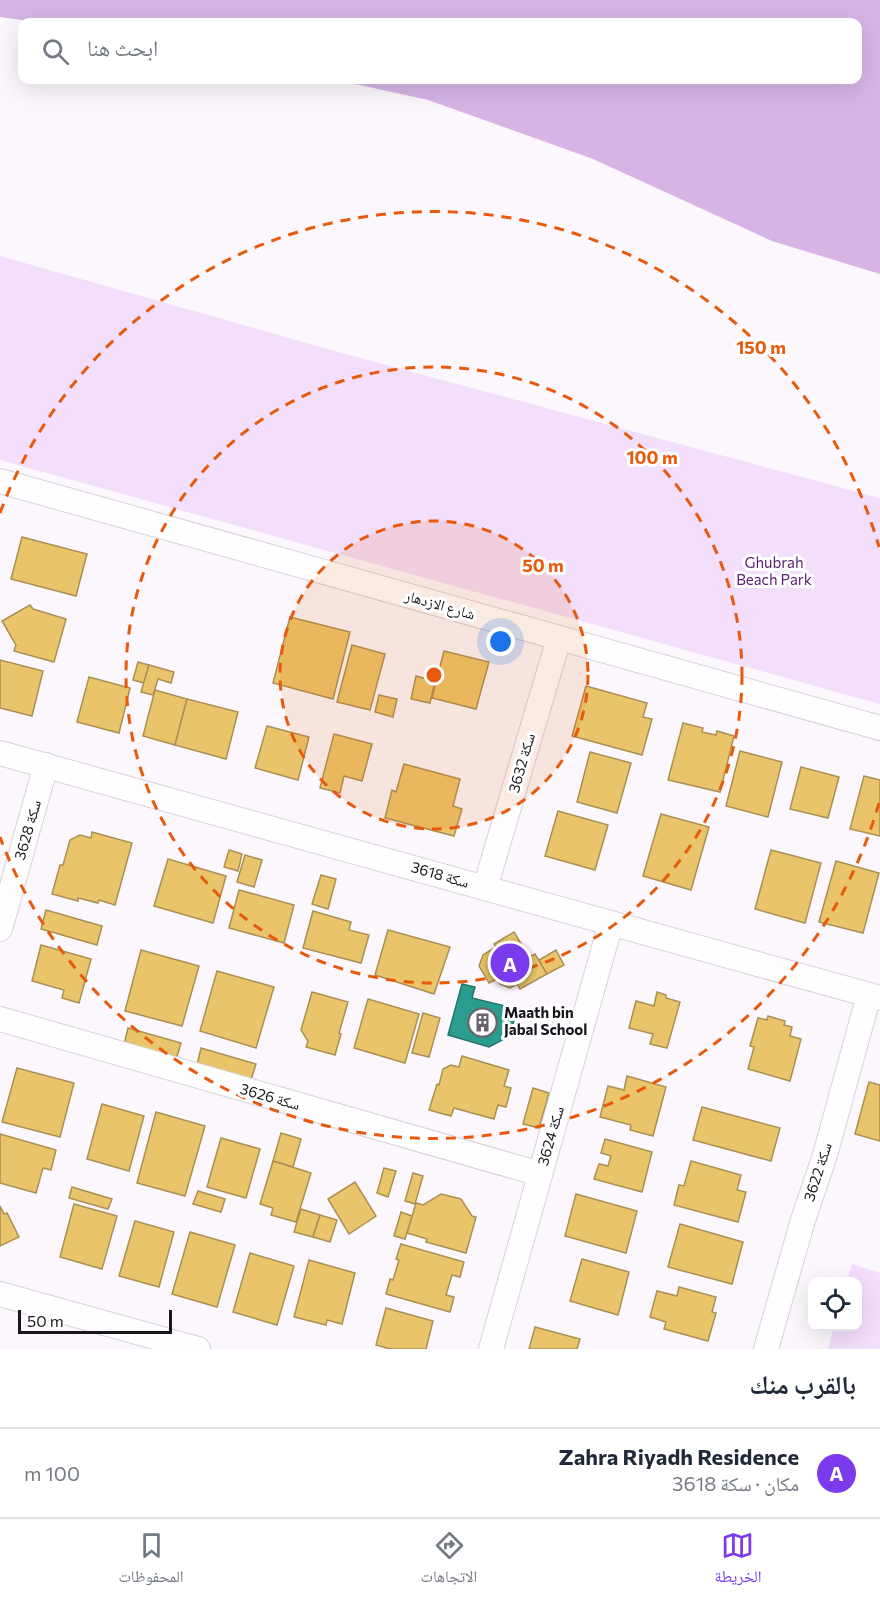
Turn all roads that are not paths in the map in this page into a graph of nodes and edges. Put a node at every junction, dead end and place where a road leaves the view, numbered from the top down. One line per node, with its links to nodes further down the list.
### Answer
1 (1, 485): 2 (street, شارع الازدهار)
2 (559, 638): 3 (street, شارع الازدهار); 6 (street, سكة 3632)
3 (880, 728)
4 (0, 753): 5 (street, سكة 3618)
5 (46, 765): 6 (street, سكة 3618); 8 (street, سكة 3628)
6 (485, 888): 7 (street, سكة 3618)
7 (611, 923): 9 (street, سكة 3618); 11 (street, سكة 3624)
8 (0, 929)
9 (875, 996): 15 (street, سكة 3622)
10 (0, 1019): 11 (street, سكة 3626)
11 (540, 1174): 14 (street, سكة 3624)
12 (0, 1294): 13 (street)
13 (198, 1349)
14 (490, 1349)
15 (766, 1349)

